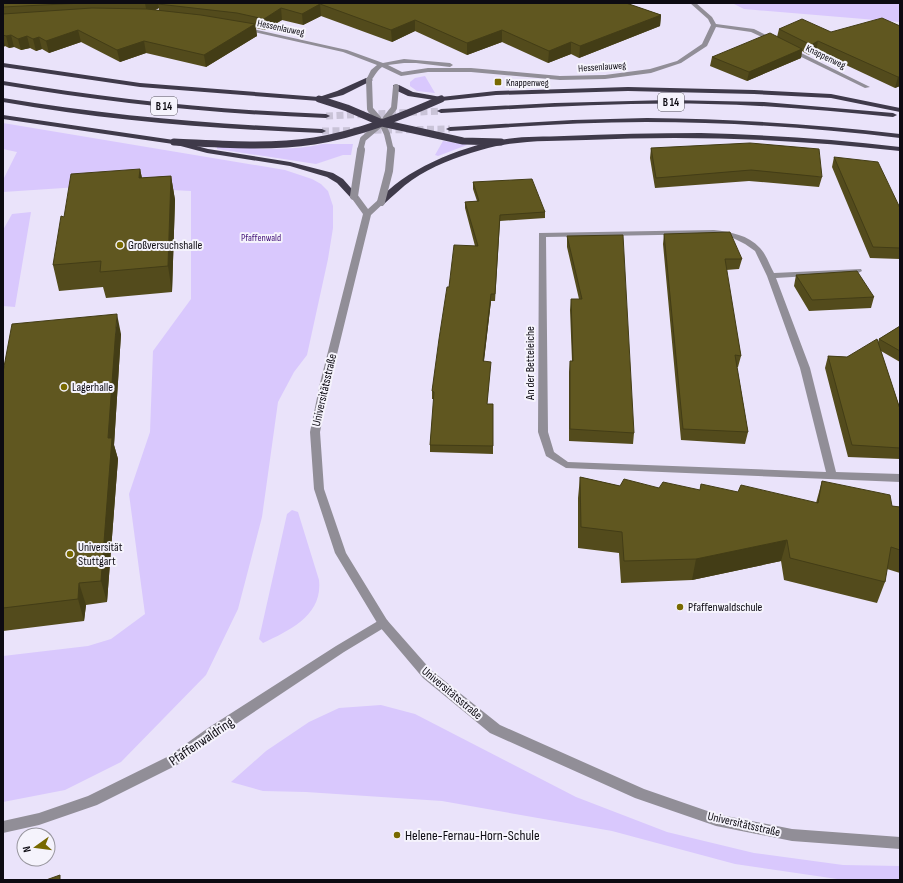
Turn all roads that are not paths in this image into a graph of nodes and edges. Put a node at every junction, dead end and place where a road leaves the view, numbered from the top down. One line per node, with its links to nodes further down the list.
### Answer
1 (693, 3): 2 (street)
2 (714, 25): 4 (street); 8 (street, Hessenlauweg)
3 (238, 28): 6 (street, Hessenlauweg)
4 (779, 44)
5 (786, 47): 12 (street, Knappenweg)
6 (382, 64): 8 (street, Hessenlauweg); 9 (street, Hessenlauweg); 10 (street)
7 (3, 65): 15 (highway, B 14)
8 (471, 70): 9 (street, Hessenlauweg)
9 (398, 77): 13 (street)
10 (369, 80): 15 (highway, B 14); 23 (street, bridge)
11 (3, 82): 20 (highway, B 14)
12 (867, 87)
13 (396, 88): 14 (highway, B 14); 23 (street, bridge)
14 (441, 98): 17 (highway, B 14); 23 (highway, B 14, bridge)
15 (319, 99): 23 (highway, B 14, bridge)
16 (3, 100): 26 (highway, B 14)
17 (900, 110)
18 (441, 111): 19 (highway, B 14)
19 (900, 115)
20 (326, 116)
21 (3, 117): 28 (highway, B 14)
22 (587, 122): 24 (highway, B 14); 25 (highway, B 14); 27 (highway, B 14)
23 (382, 123): 28 (highway, B 14, bridge); 29 (highway, B 14, bridge); 31 (street, bridge); 32 (street, bridge)
24 (450, 129)
25 (900, 130)
26 (322, 131)
27 (900, 136)
28 (174, 142): 31 (highway, B 14, bridge)
29 (501, 142): 30 (highway, B 14); 32 (highway, B 14, bridge)
30 (900, 149)
31 (354, 196): 33 (street)
32 (381, 202): 33 (street)
33 (367, 214): 38 (street, Universitätsstraße)
34 (858, 271): 35 (street)
35 (771, 276): 36 (street, An der Betteleiche); 36 (street, An der Betteleiche)
36 (832, 476): 37 (street, An der Betteleiche)
37 (900, 478)
38 (383, 623): 39 (street, Pfaffenwaldring); 40 (street, Universitätsstraße)
39 (3, 827)
40 (900, 843)

